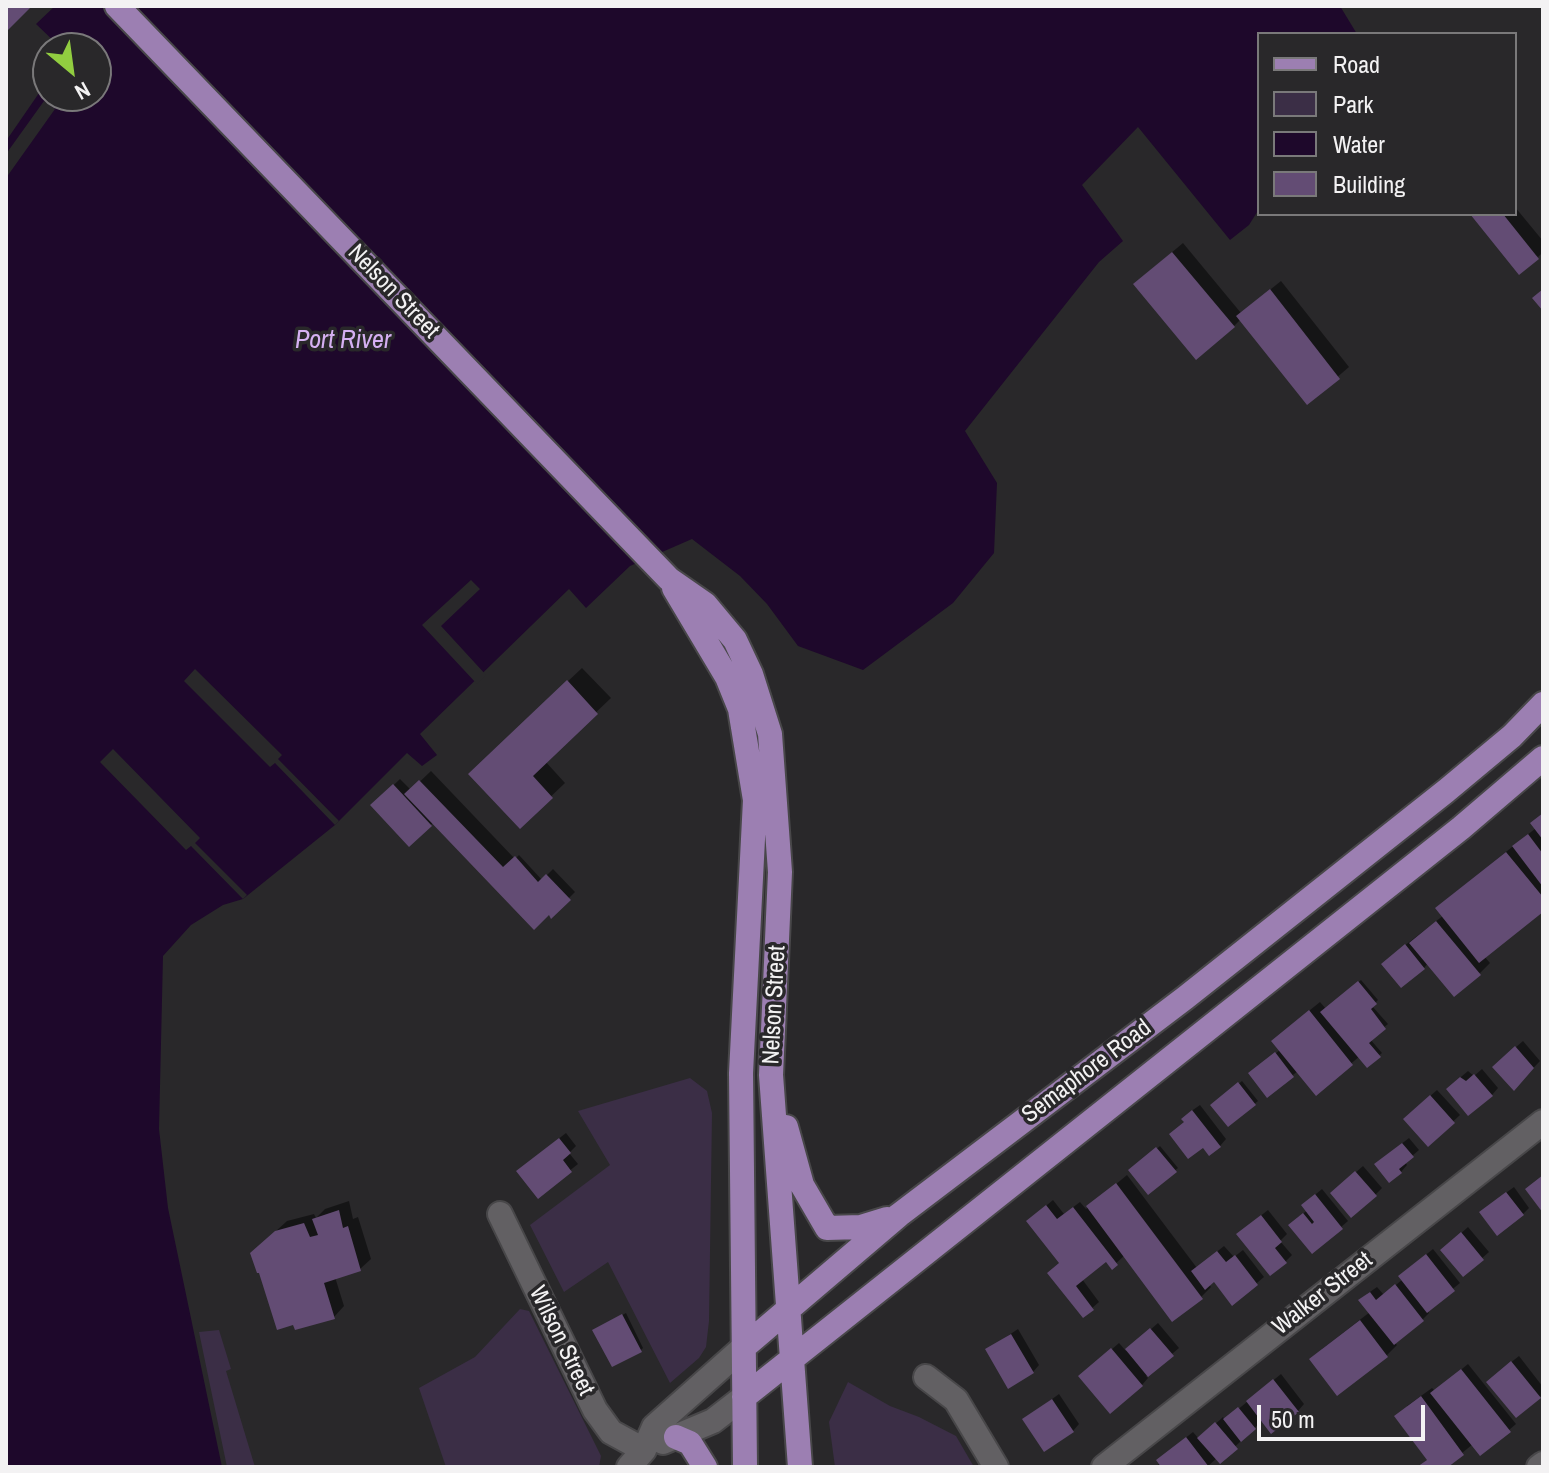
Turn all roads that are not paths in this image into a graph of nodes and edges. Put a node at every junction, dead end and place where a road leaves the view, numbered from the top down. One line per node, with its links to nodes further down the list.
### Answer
1 (117, 6): 2 (main road, Nelson Street)
2 (669, 579): 5 (main road, Nelson Street); 10 (main road, Nelson Street)
3 (1543, 704): 8 (main road, Semaphore Road)
4 (1543, 758): 11 (main road, Semaphore Road)
5 (771, 1075): 8 (main road); 9 (main road, Nelson Street)
6 (1543, 1122): 20 (street, Walker Street)
7 (500, 1214): 15 (street, Wilson Street)
8 (899, 1215): 9 (main road, Semaphore Road)
9 (789, 1308): 10 (main road, Semaphore Road); 11 (main road, Nelson Street)
10 (744, 1347): 13 (main road, Nelson Street); 15 (street, Semaphore Road)
11 (793, 1358): 13 (main road, Semaphore Road); 18 (main road, Nelson Street)
12 (926, 1377): 19 (street)
13 (744, 1397): 14 (street, Semaphore Road); 17 (main road, Nelson Street)
14 (676, 1437): 15 (street, Semaphore Road); 16 (main road)
15 (636, 1459)
16 (705, 1467)
17 (745, 1467)
18 (800, 1467)
19 (996, 1467)
20 (1104, 1467)

